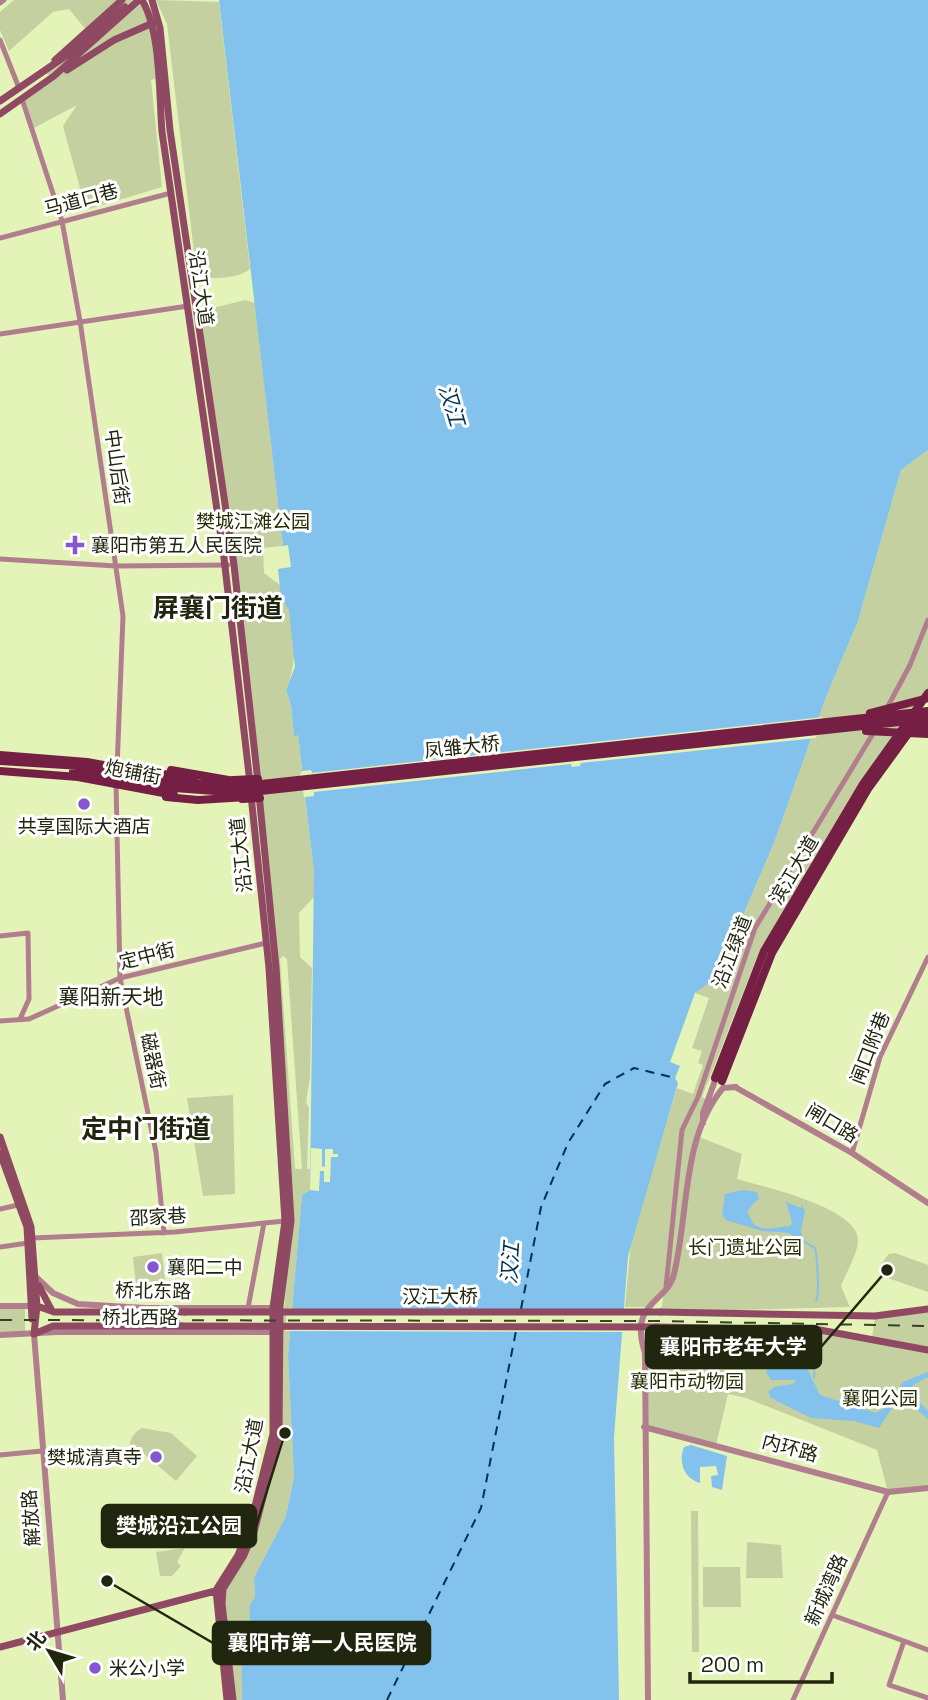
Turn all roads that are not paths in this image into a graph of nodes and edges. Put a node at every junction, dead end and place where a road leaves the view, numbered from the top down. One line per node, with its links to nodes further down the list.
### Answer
1 (122, 0): 8 (main road)
2 (132, 0): 7 (main road)
3 (141, 0): 5 (main road, 沿江大道); 7 (main road)
4 (152, 0): 5 (main road)
5 (157, 24): 9 (main road); 14 (main road, 沿江大道); 22 (main road, 沿江大道)
6 (0, 40): 10 (street)
7 (78, 51): 8 (main road); 9 (main road)
8 (43, 73): 10 (main road)
9 (54, 76): 11 (main road)
10 (19, 88): 12 (main road)
11 (22, 99): 13 (main road); 15 (street, 中山后街)
12 (0, 101)
13 (0, 114)
14 (170, 193): 15 (street, 马道口巷); 17 (main road, 沿江大道)
15 (62, 221): 16 (street, 马道口巷); 18 (street, 中山后街)
16 (0, 238)
17 (188, 306): 18 (street); 21 (main road, 沿江大道)
18 (80, 321): 19 (street); 23 (street, 中山后街)
19 (0, 334)
20 (0, 559): 23 (street)
21 (224, 565): 22 (street); 23 (street); 37 (main road, 沿江大道)
22 (234, 565): 37 (main road, 沿江大道)
23 (116, 566): 34 (street, 中山后街)
24 (928, 620): 50 (street, 沿江绿道)
25 (928, 696): 26 (main road, 滨江大道); 28 (main road, bridge)
26 (926, 707): 28 (main road, 凤雏大桥, bridge); 29 (main road, 滨江大道); 30 (main road, 滨江大道)
27 (928, 719): 28 (main road, 凤雏大桥, bridge)
28 (842, 725): 31 (main road, bridge); 38 (main road, 凤雏大桥, bridge)
29 (912, 728): 30 (main road); 31 (main road); 32 (main road, 滨江大道)
30 (901, 729): 48 (main road, 滨江大道)
31 (928, 730): 32 (main road)
32 (889, 760): 48 (main road, 滨江大道)
33 (0, 761): 34 (main road, 炮铺街); 38 (main road, 凤雏大桥, bridge)
34 (117, 767): 36 (main road, 炮铺街); 39 (street, 中山后街)
35 (0, 771): 39 (main road, 炮铺街)
36 (142, 772): 37 (main road, 炮铺街); 38 (main road, bridge)
37 (253, 780): 41 (main road, 沿江大道)
38 (306, 783): 40 (main road, bridge)
39 (115, 785): 40 (main road, 炮铺街); 45 (street, 磁器街)
40 (141, 789): 41 (main road, 炮铺街)
41 (256, 798): 43 (main road, 沿江大道); 69 (main road, 沿江大道)
42 (0, 936): 46 (street)
43 (266, 943): 45 (street, 定中街); 59 (main road, 沿江大道)
44 (928, 957): 55 (street, 闸口附巷)
45 (120, 978): 46 (street, 定中街); 61 (street, 磁器街)
46 (20, 1020): 47 (street, 定中街)
47 (0, 1021)
48 (719, 1079): 49 (street, 闸口路); 51 (street)
49 (736, 1087): 52 (street); 55 (street, 闸口路)
50 (698, 1097): 51 (street); 65 (street, 沿江绿道)
51 (707, 1100): 52 (street)
52 (703, 1125): 65 (street)
53 (0, 1137): 62 (main road, 解放路)
54 (0, 1153): 57 (main road, 解放路)
55 (852, 1153): 56 (street, 闸口路)
56 (928, 1203)
57 (18, 1205): 58 (street); 62 (main road, 解放路)
58 (0, 1209)
59 (285, 1221): 60 (street, 邵家巷); 69 (main road, 沿江大道)
60 (264, 1223): 61 (street, 邵家巷); 68 (street)
61 (164, 1233): 62 (street, 邵家巷)
62 (30, 1240): 63 (street, 邵家巷); 64 (main road, 解放路); 67 (main road, 解放路)
63 (0, 1247)
64 (35, 1276): 67 (main road, 解放路); 68 (street, 桥北东路); 71 (main road)
65 (666, 1287): 76 (street)
66 (0, 1306): 67 (street)
67 (34, 1306): 71 (main road, 汉江大桥); 73 (main road, 解放路)
68 (248, 1308): 69 (street, 桥北东路)
69 (276, 1308): 72 (main road, 沿江大道)
70 (928, 1308): 71 (main road, 汉江大桥, bridge)
71 (54, 1312): 73 (main road)
72 (276, 1332): 73 (street, 桥北西路); 81 (main road, 沿江大道)
73 (34, 1334): 74 (street, 桥北西路); 75 (main road, 汉江大桥, bridge); 77 (street, 解放路)
74 (0, 1335)
75 (928, 1350)
76 (644, 1427): 80 (street, 内环路); 91 (street)
77 (42, 1451): 78 (street); 83 (street, 解放路)
78 (0, 1455)
79 (928, 1489): 80 (street, 内环路)
80 (888, 1492): 82 (street, 新城湾路)
81 (220, 1590): 83 (main road); 89 (main road); 90 (main road)
82 (832, 1615): 84 (street); 92 (street, 新城湾路)
83 (55, 1632): 85 (main road); 88 (street, 解放路)
84 (904, 1641): 86 (street); 87 (street)
85 (0, 1647)
86 (928, 1650)
87 (928, 1698)
88 (63, 1700)
89 (228, 1700)
90 (233, 1700)
91 (648, 1700)
92 (793, 1700)

